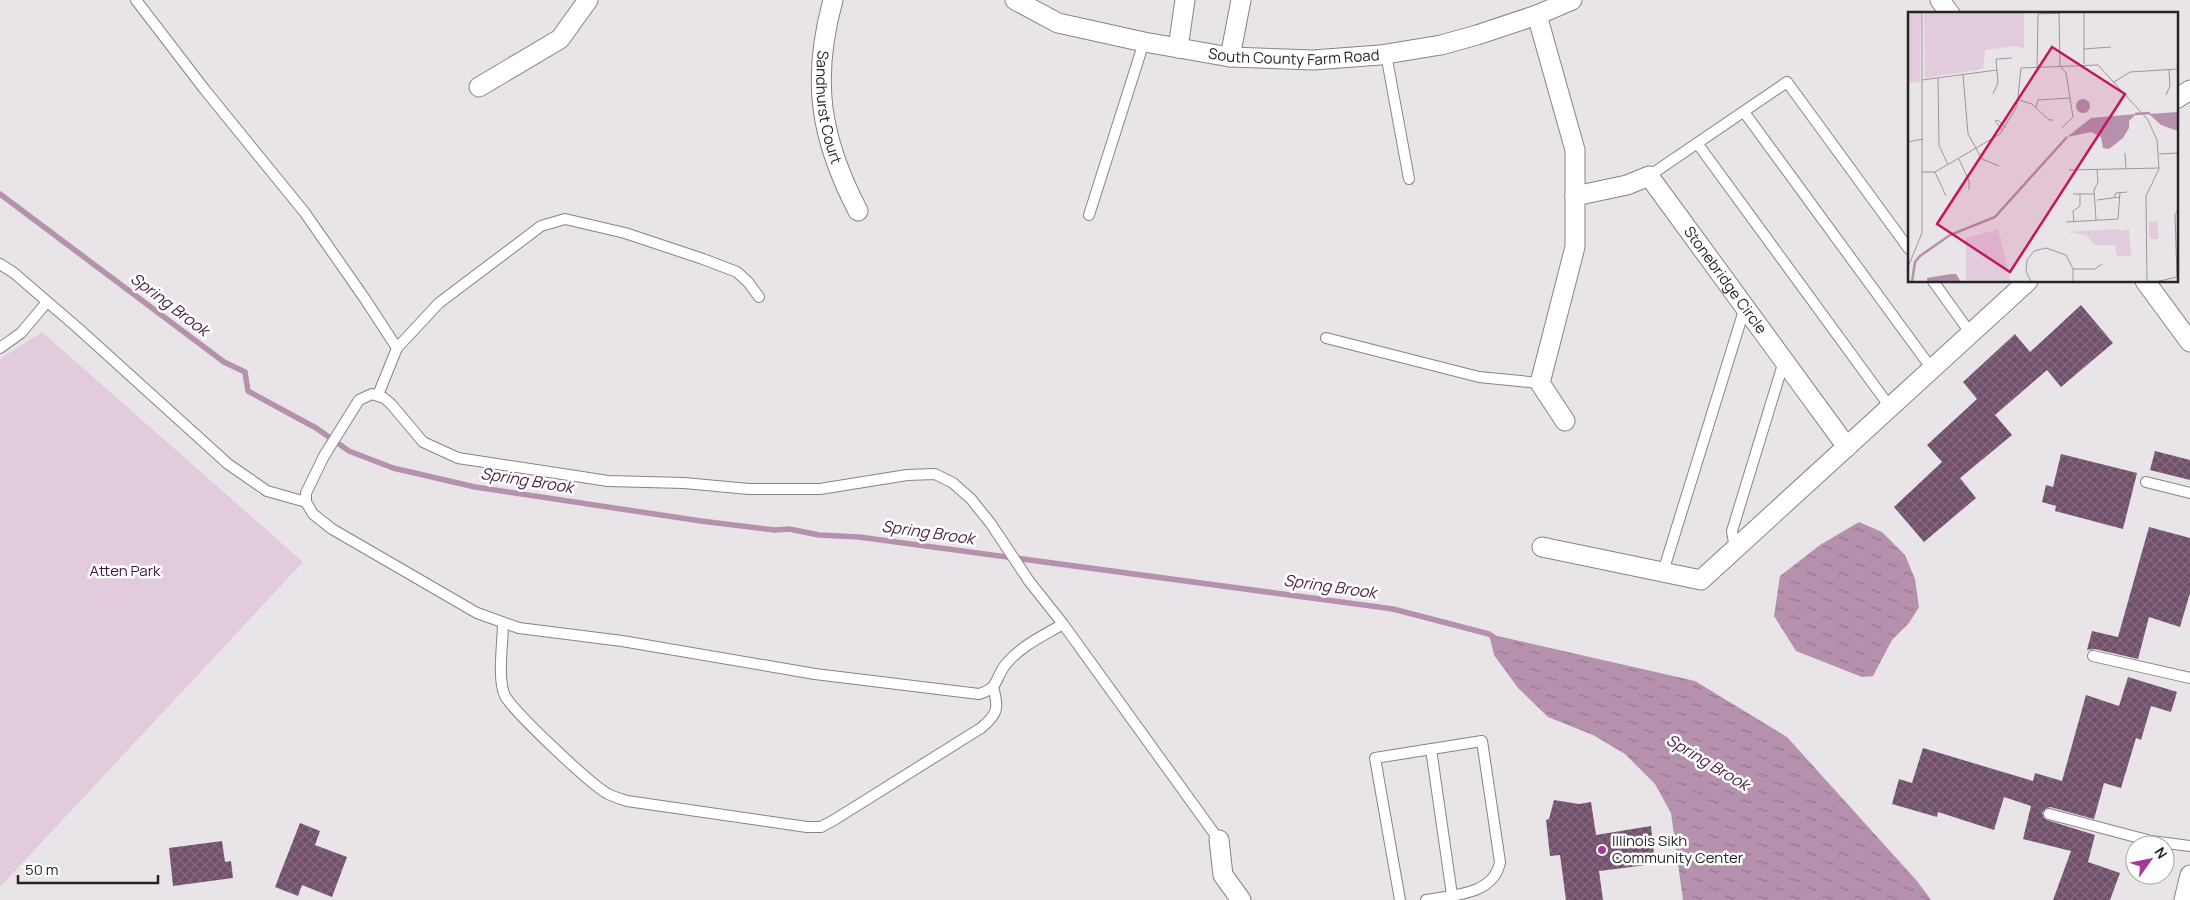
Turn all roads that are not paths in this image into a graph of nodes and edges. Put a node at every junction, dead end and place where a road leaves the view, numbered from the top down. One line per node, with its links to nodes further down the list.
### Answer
1 (136, 0): 37 (lane)
2 (588, 0): 15 (street)
3 (833, 0): 23 (street, Sandhurst Court)
4 (1015, 0): 11 (street, South County Farm Road)
5 (1185, 0): 12 (street)
6 (1240, 0): 14 (street)
7 (1572, 0): 10 (street, South County Farm Road)
8 (1940, 0): 9 (street)
9 (1949, 12)
10 (1537, 15): 13 (street, South County Farm Road); 22 (street)
11 (1144, 42): 12 (street, South County Farm Road); 24 (lane)
12 (1178, 48): 14 (street, South County Farm Road)
13 (1386, 54): 14 (street, South County Farm Road); 21 (lane)
14 (1230, 57)
15 (479, 88)
16 (2190, 90): 17 (street)
17 (2178, 98)
18 (1744, 112): 19 (lane); 25 (lane); 39 (lane)
19 (1697, 144): 20 (lane); 42 (lane)
20 (1649, 176): 22 (street); 32 (street, Stonebridge Circle)
21 (1409, 179)
22 (1574, 196): 40 (street)
23 (858, 211)
24 (1089, 215)
25 (1908, 248)
26 (0, 264): 31 (lane)
27 (1934, 282): 33 (lane)
28 (2027, 282): 33 (street)
29 (2146, 282): 35 (street)
30 (759, 297): 37 (lane)
31 (47, 302): 36 (lane); 47 (lane)
32 (1744, 307): 38 (street, Stonebridge Circle); 50 (lane)
33 (1971, 334): 39 (street)
34 (1326, 338): 40 (lane)
35 (2190, 342)
36 (0, 348)
37 (397, 348): 41 (lane)
38 (1784, 361): 44 (street, Stonebridge Circle); 49 (lane)
39 (1932, 369): 42 (street)
40 (1540, 383): 43 (street)
41 (378, 395): 47 (lane); 52 (lane)
42 (1890, 408): 44 (street)
43 (1565, 421)
44 (1847, 447): 49 (street)
45 (2146, 482): 46 (lane)
46 (2190, 493)
47 (306, 502): 51 (lane)
48 (1542, 547): 50 (street)
49 (1735, 549): 50 (street)
50 (1663, 572)
51 (504, 623): 55 (lane); 55 (lane)
52 (1063, 624): 55 (lane); 58 (lane)
53 (2093, 656): 54 (lane)
54 (2190, 678)
55 (993, 687)
56 (1431, 749): 61 (lane); 62 (lane); 64 (lane)
57 (2049, 814): 59 (lane)
58 (1219, 840): 63 (street)
59 (2190, 846)
60 (2190, 875): 66 (street)
61 (1452, 895): 62 (lane); 65 (lane)
62 (1468, 896)
63 (1241, 900)
64 (1400, 900)
65 (1426, 900)
66 (2184, 900)

